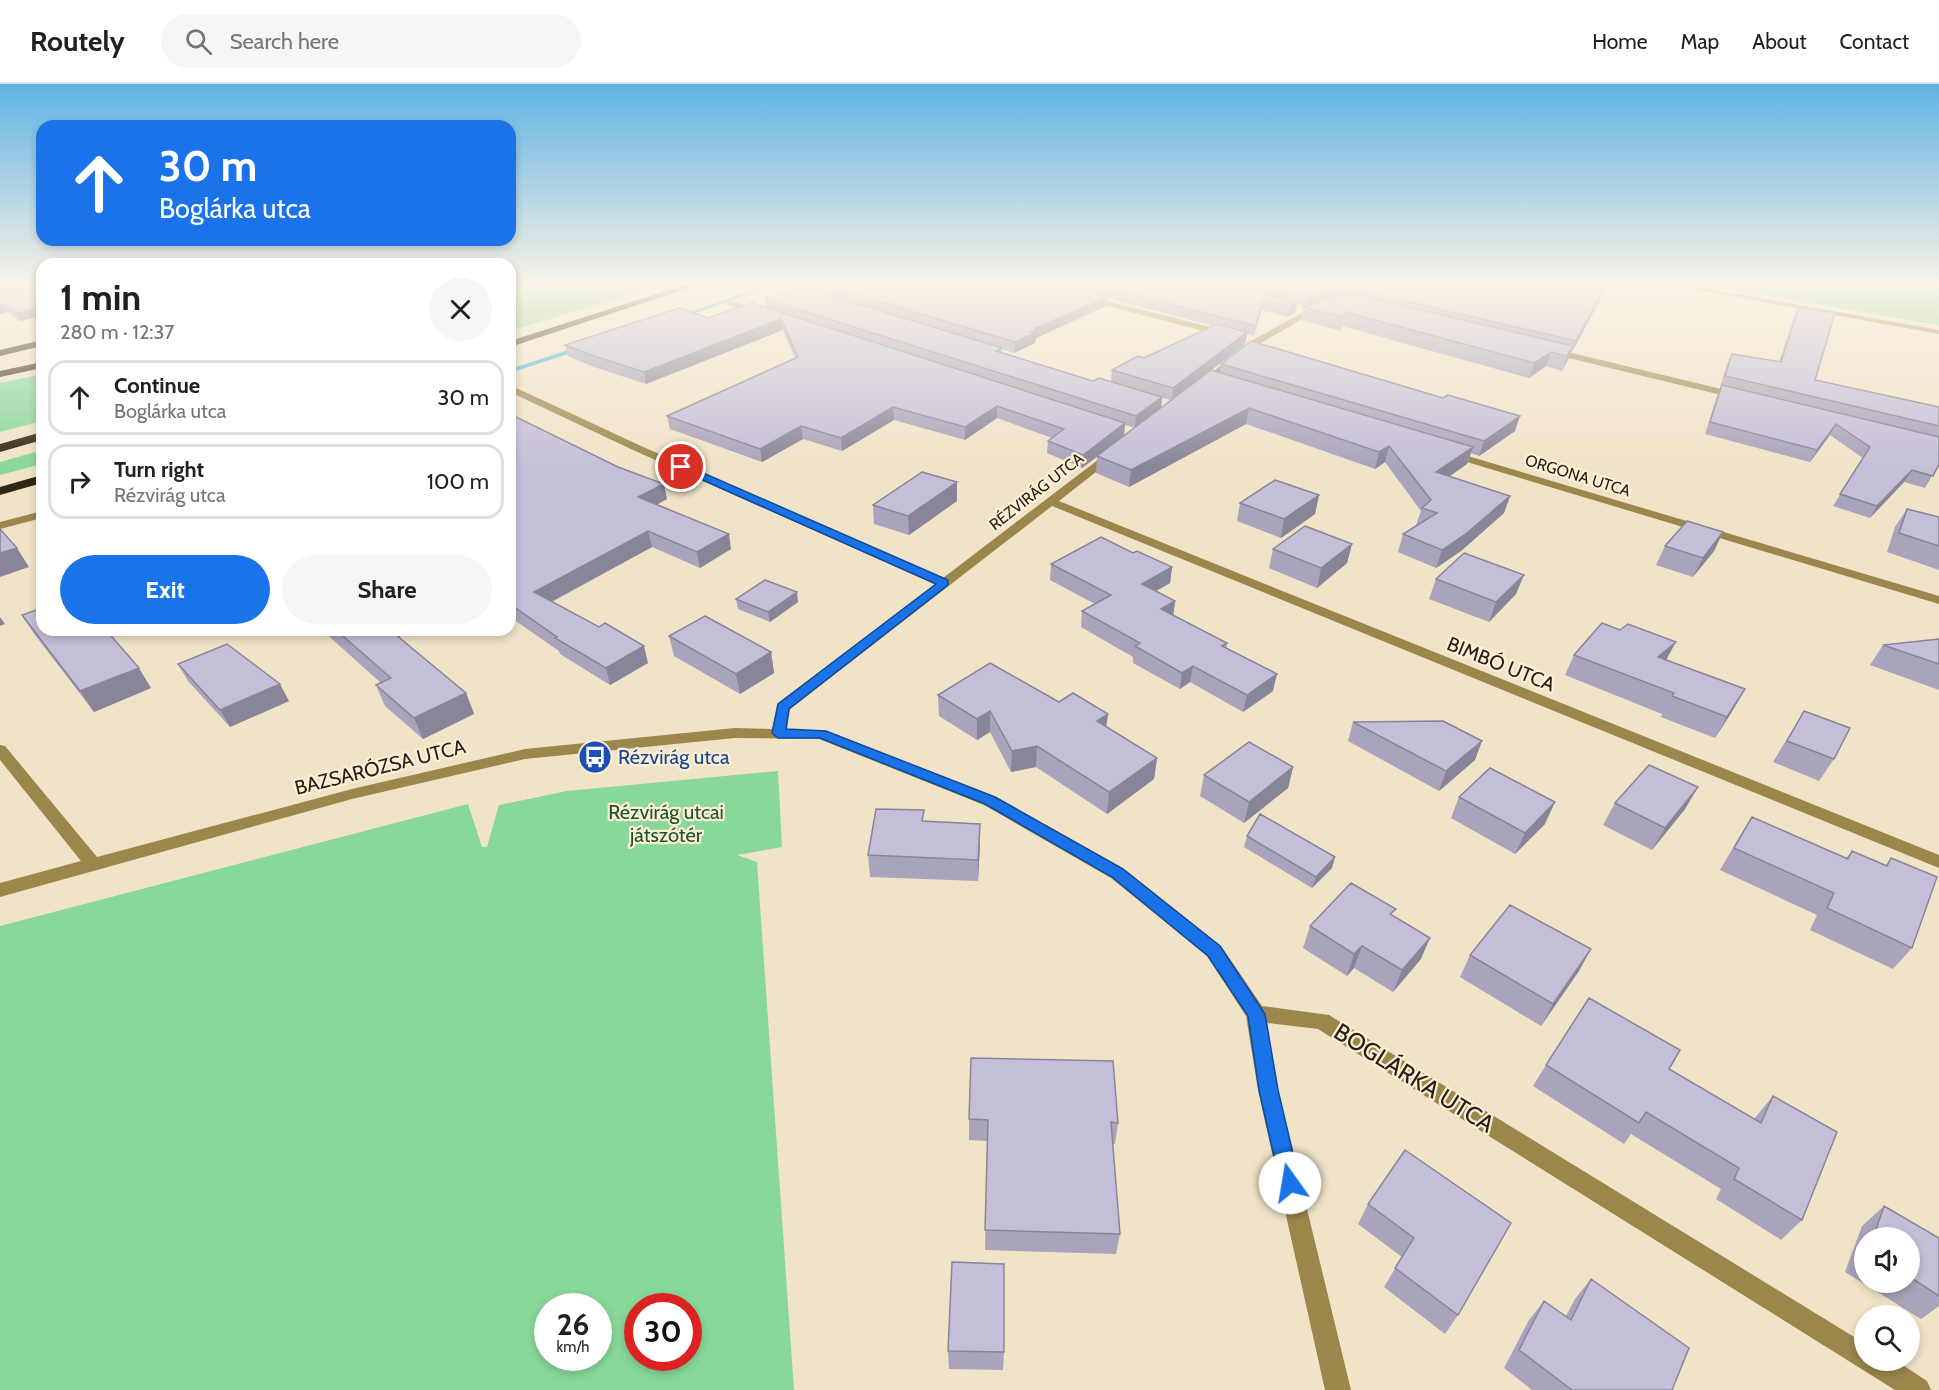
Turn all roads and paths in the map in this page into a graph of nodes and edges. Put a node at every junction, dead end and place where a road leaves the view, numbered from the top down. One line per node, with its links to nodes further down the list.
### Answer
1 (30, 346): 4 (highway)
2 (1252, 346): 8 (street)
3 (1538, 348): 9 (street)
4 (0, 353)
5 (36, 366): 6 (highway)
6 (0, 374)
7 (516, 391): 19 (street)
8 (1190, 393)
9 (1744, 398)
10 (36, 438): 11 (highway)
11 (0, 448)
12 (1120, 448): 16 (street, RÉZVIRÁG UTCA)
13 (1444, 452): 20 (street, ORGONA UTCA)
14 (36, 482): 15 (highway)
15 (0, 491)
16 (1050, 501): 19 (street, RÉZVIRÁG UTCA); 23 (street, BIMBÓ UTCA)
17 (36, 516): 18 (street)
18 (0, 526)
19 (944, 583): 21 (street, RÉZVIRÁG UTCA)
20 (1939, 600)
21 (778, 733): 24 (street, BAZSARÓZSA UTCA); 26 (street)
22 (0, 750): 24 (street)
23 (1939, 862)
24 (93, 864): 25 (street, BAZSARÓZSA UTCA)
25 (0, 890)
26 (1256, 1014): 27 (street, BOGLÁRKA UTCA); 29 (street)
27 (1854, 1351)
28 (1888, 1371): 30 (street)
29 (1338, 1390)
30 (1918, 1390)

